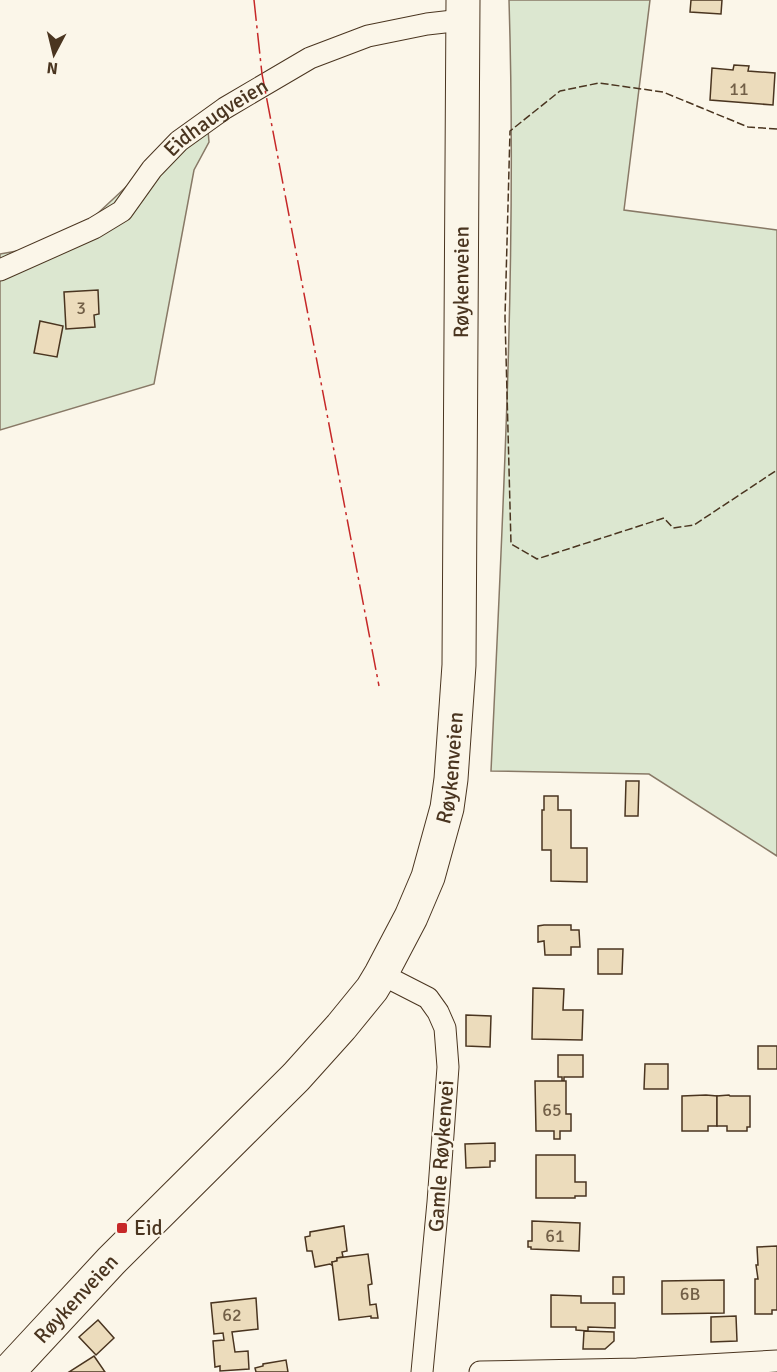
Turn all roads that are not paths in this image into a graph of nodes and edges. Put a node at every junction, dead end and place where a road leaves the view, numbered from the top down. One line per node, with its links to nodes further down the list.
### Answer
1 (463, 10): 2 (street, Eidhaugveien); 3 (main road, Røykenveien)
2 (0, 270)
3 (381, 974): 5 (main road, Røykenveien); 6 (street, Gamle Røykenvei)
4 (777, 1361): 7 (street)
5 (8, 1372)
6 (422, 1372)
7 (480, 1372)

